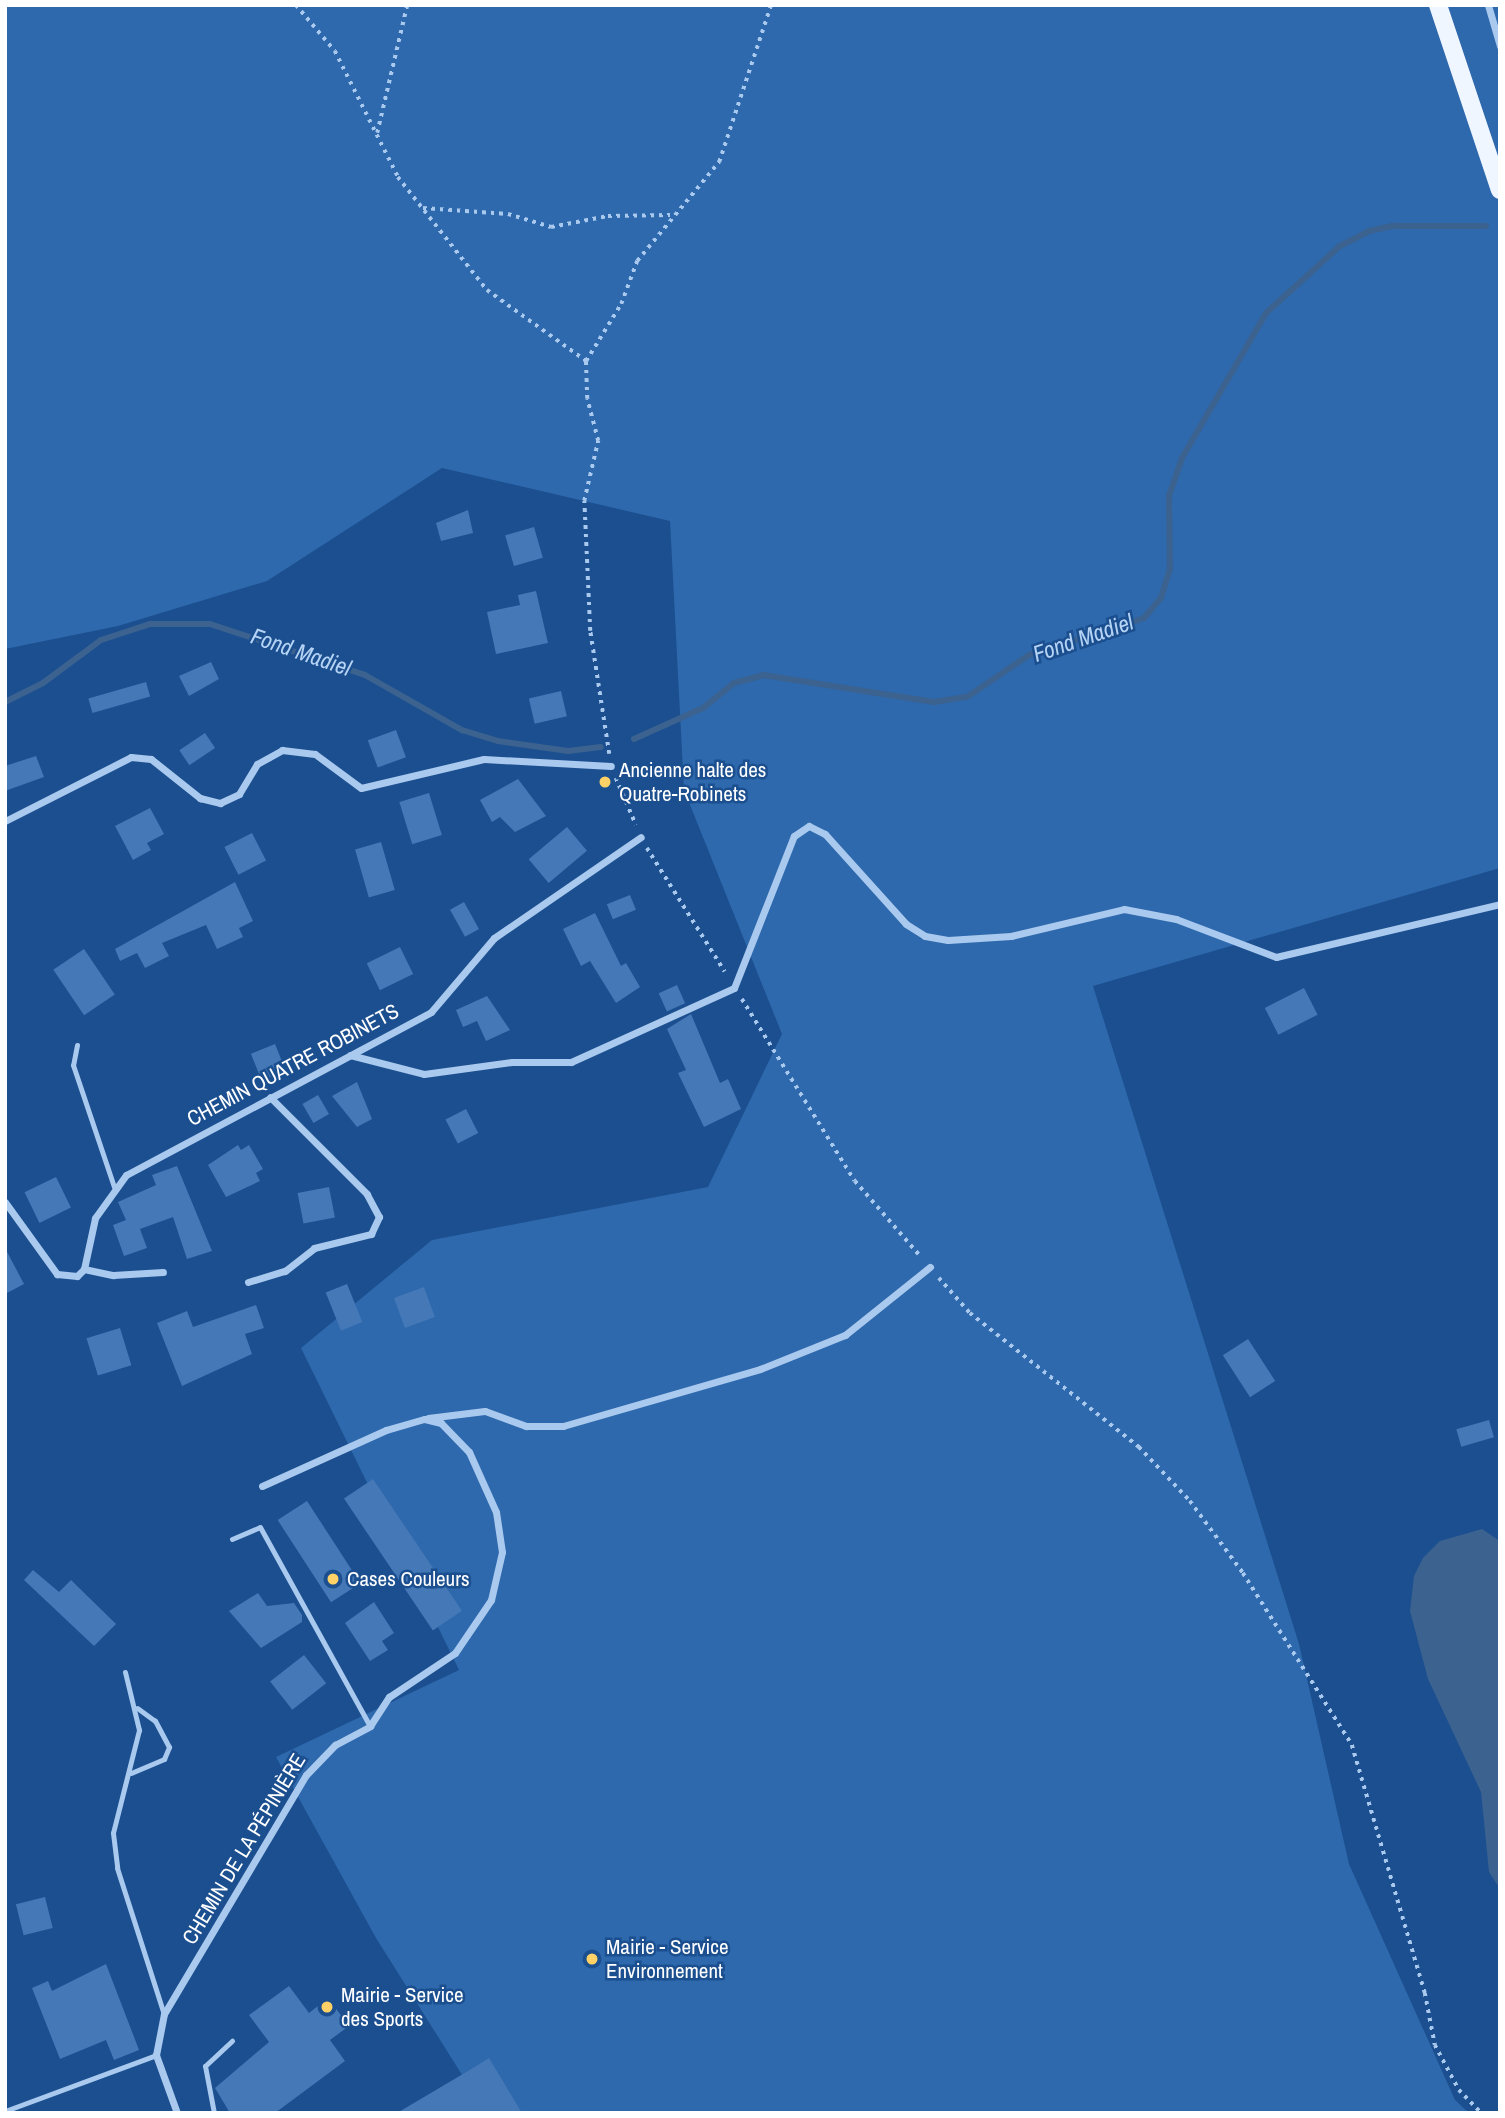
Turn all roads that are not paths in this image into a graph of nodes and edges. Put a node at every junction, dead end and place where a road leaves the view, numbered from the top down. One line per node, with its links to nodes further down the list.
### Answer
1 (1438, 5): 4 (main road)
2 (1488, 5): 3 (street)
3 (1500, 46)
4 (1500, 190)
5 (611, 766): 6 (street)
6 (5, 821)
7 (641, 836): 10 (street, CHEMIN QUATRE ROBINETS)
8 (1500, 904): 10 (street)
9 (77, 1045): 12 (lane)
10 (349, 1055): 11 (street, CHEMIN QUATRE ROBINETS)
11 (270, 1097): 12 (street, CHEMIN QUATRE ROBINETS); 17 (street)
12 (114, 1187): 15 (street, CHEMIN QUATRE ROBINETS)
13 (5, 1202): 15 (street)
14 (930, 1267): 18 (street)
15 (84, 1269): 16 (street)
16 (163, 1272)
17 (248, 1282)
18 (424, 1419): 19 (street); 23 (street, CHEMIN DE LA PÉPINIÈRE)
19 (262, 1486)
20 (232, 1539): 23 (lane)
21 (125, 1672): 22 (lane)
22 (137, 1708): 24 (lane); 24 (lane)
23 (370, 1726): 25 (street, CHEMIN DE LA PÉPINIÈRE)
24 (131, 1773): 25 (lane)
25 (164, 2014): 27 (street, CHEMIN DE LA PÉPINIÈRE)
26 (232, 2040): 30 (lane)
27 (156, 2055): 28 (lane); 29 (street)
28 (5, 2111)
29 (177, 2113)
30 (214, 2113)

